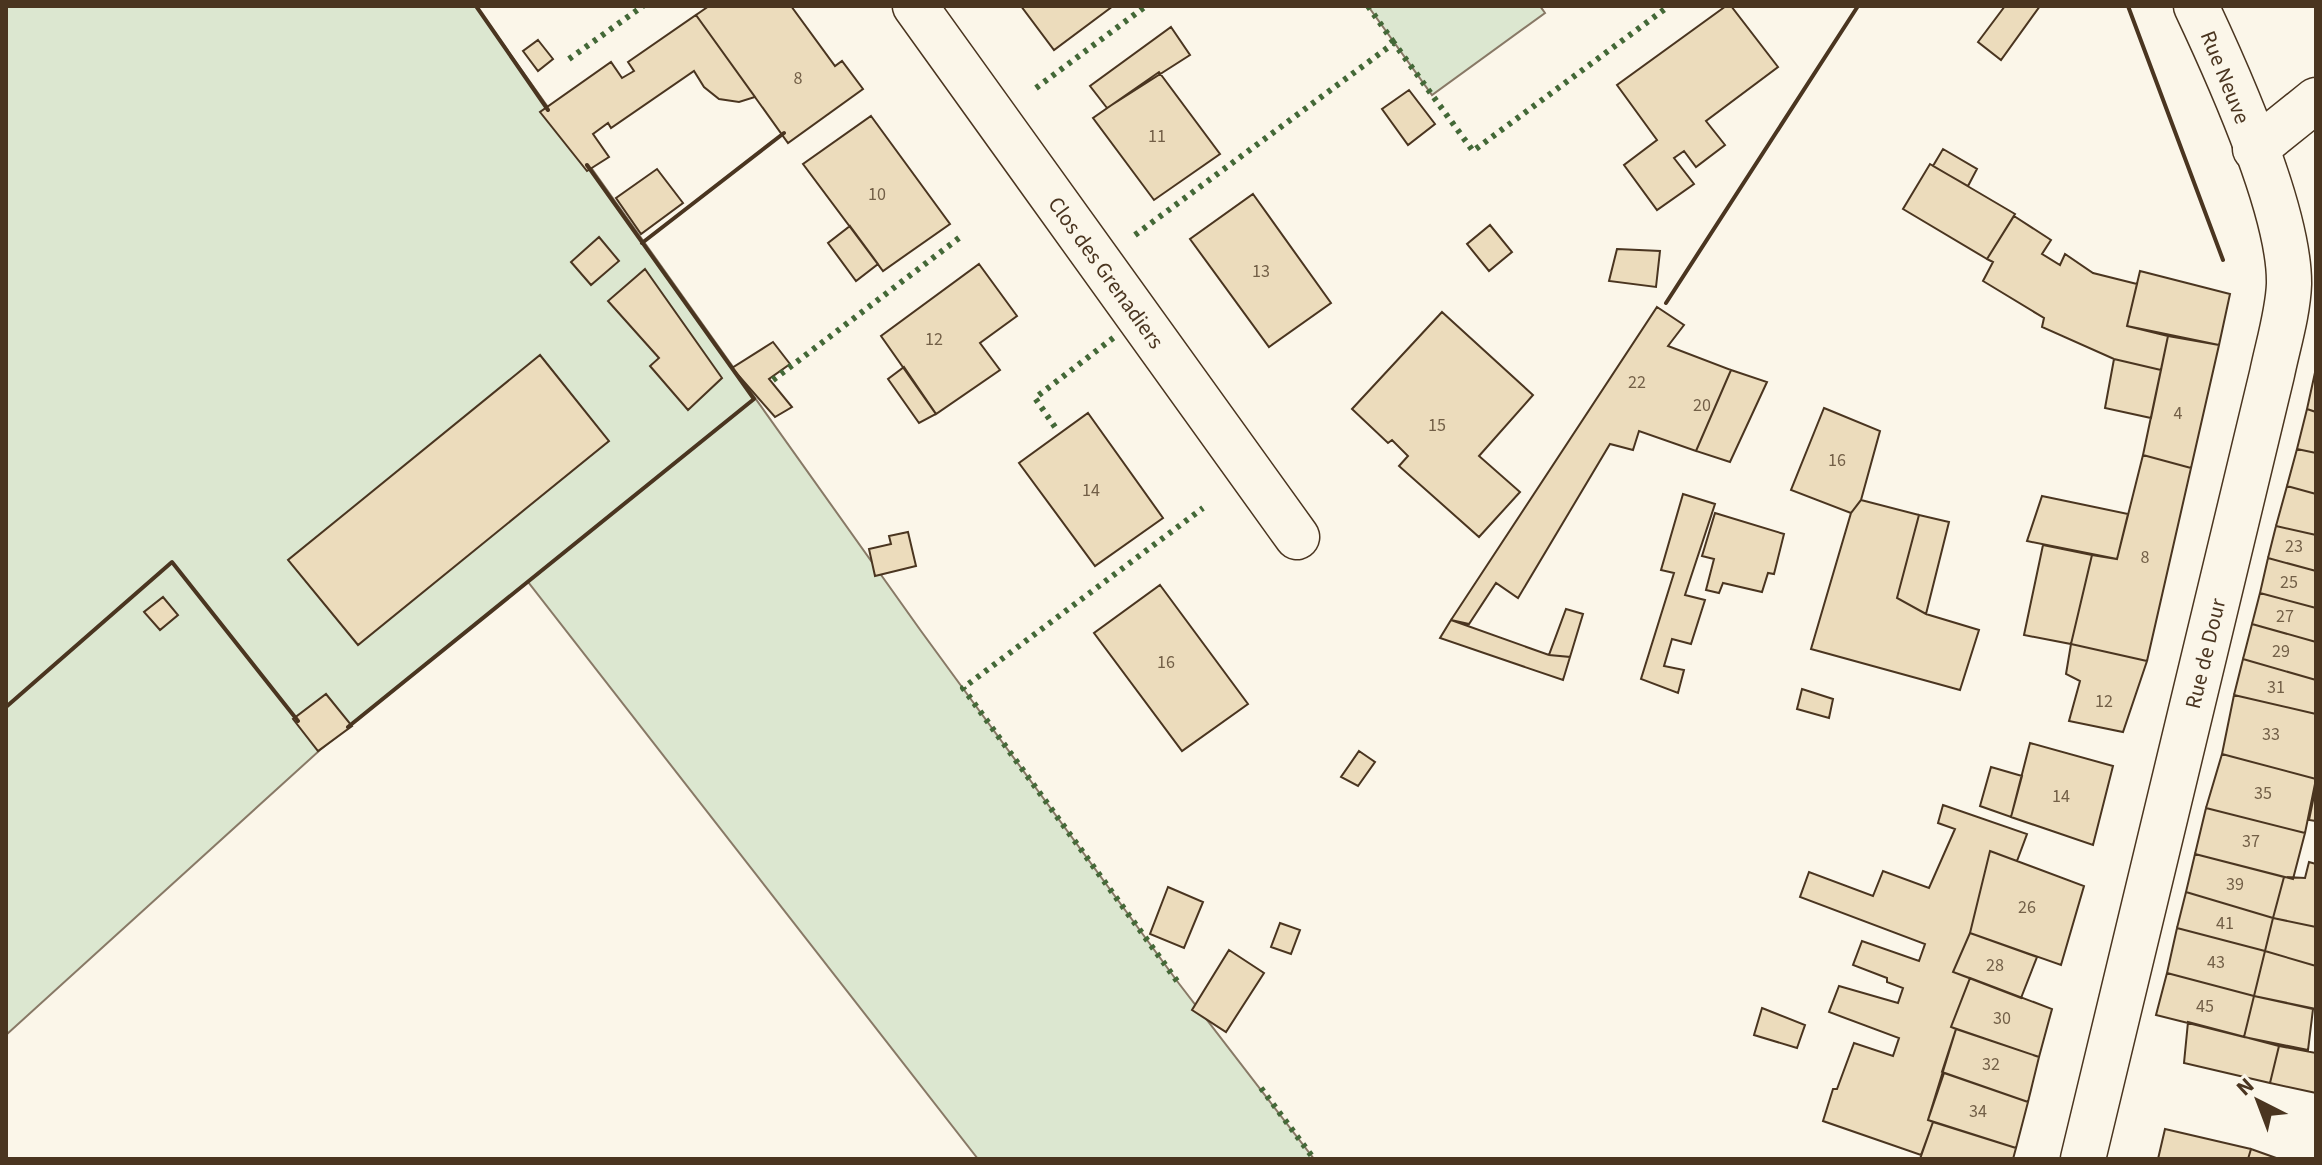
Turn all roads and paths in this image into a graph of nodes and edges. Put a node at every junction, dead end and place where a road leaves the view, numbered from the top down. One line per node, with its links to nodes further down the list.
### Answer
1 (915, 6): 5 (main road, Clos des Grenadiers)
2 (2196, 6): 4 (main road, Rue Neuve)
3 (2316, 100): 4 (main road)
4 (2255, 149): 6 (main road, Rue de Dour)
5 (1297, 537)
6 (2083, 1159)

